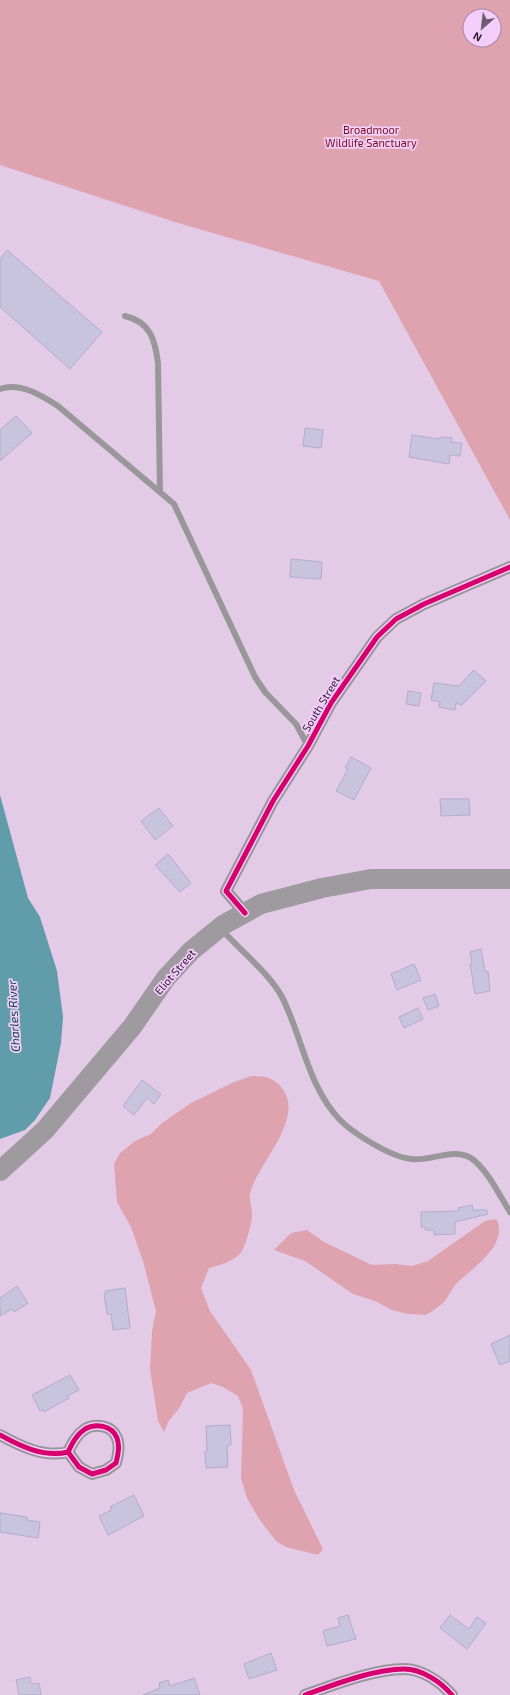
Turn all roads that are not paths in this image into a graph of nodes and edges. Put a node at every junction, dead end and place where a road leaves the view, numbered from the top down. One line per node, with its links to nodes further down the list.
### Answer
1 (125, 316): 3 (lane)
2 (0, 389): 3 (lane)
3 (160, 492): 5 (lane)
4 (510, 568): 5 (street, South Street)
5 (308, 746): 7 (street, South Street)
6 (510, 878): 7 (main road, Eliot Street)
7 (245, 913): 8 (main road, Eliot Street)
8 (220, 928): 9 (main road, Eliot Street); 10 (lane)
9 (0, 1171)
10 (510, 1212)
11 (0, 1435): 12 (street)
12 (68, 1452): 12 (street)
13 (305, 1695): 14 (street)
14 (452, 1695)

